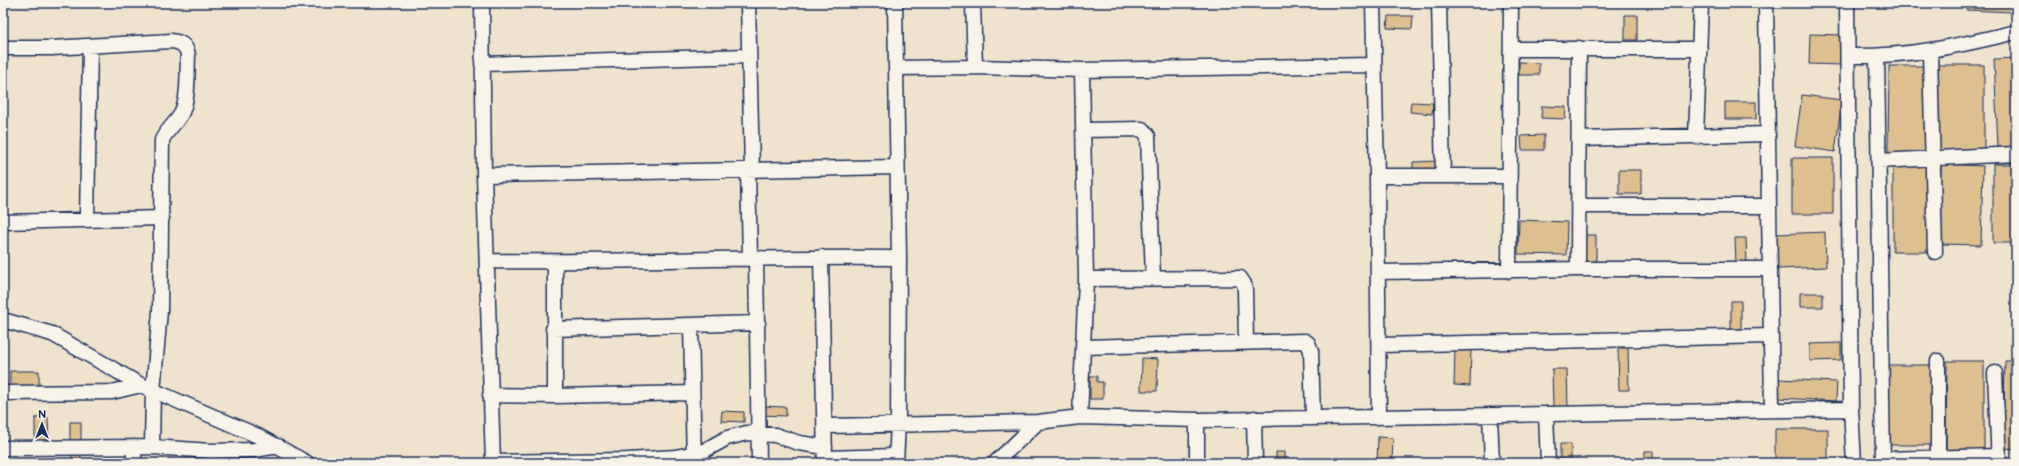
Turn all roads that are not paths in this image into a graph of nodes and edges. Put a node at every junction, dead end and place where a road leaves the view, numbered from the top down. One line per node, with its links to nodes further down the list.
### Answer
1 (482, 3): 21 (street)
2 (748, 3): 18 (street)
3 (895, 3): 24 (street)
4 (973, 3): 23 (street)
5 (1373, 3): 22 (street)
6 (1439, 3): 37 (street)
7 (1511, 3): 15 (street)
8 (1701, 3): 16 (street)
9 (1766, 3): 27 (street)
10 (1847, 3): 19 (street)
11 (2016, 32): 17 (street)
12 (90, 46): 13 (street); 41 (street); 42 (street)
13 (3, 48)
14 (1580, 48): 15 (street); 16 (street); 29 (street)
15 (1511, 49): 38 (street)
16 (1700, 49): 28 (street)
17 (1930, 51): 20 (street); 31 (street)
18 (749, 56): 21 (street); 34 (street)
19 (1848, 56): 20 (street); 72 (street)
20 (1877, 56): 32 (street)
21 (482, 64): 35 (street)
22 (1374, 65): 25 (street); 36 (street)
23 (975, 67): 24 (street); 25 (street)
24 (897, 68): 33 (street)
25 (1082, 70): 26 (street)
26 (1084, 130): 54 (street); 55 (street)
27 (1767, 134): 28 (street); 40 (street)
28 (1696, 137): 29 (street)
29 (1580, 139): 39 (street)
30 (2016, 154): 31 (street)
31 (1932, 159): 32 (street); 44 (street)
32 (1879, 161): 94 (street)
33 (897, 167): 34 (street); 47 (street)
34 (750, 170): 35 (street); 46 (street)
35 (484, 175): 48 (street)
36 (1377, 176): 37 (street); 53 (street)
37 (1443, 176): 38 (street)
38 (1509, 176): 52 (street)
39 (1579, 206): 40 (street); 50 (street)
40 (1768, 206): 51 (street)
41 (162, 218): 42 (street); 66 (street)
42 (87, 220): 43 (street)
43 (3, 222)
44 (1935, 252)
45 (821, 257): 46 (street); 47 (street); 82 (street)
46 (753, 258): 49 (street); 57 (street)
47 (899, 258): 81 (street)
48 (487, 261): 49 (street); 69 (street)
49 (555, 262): 59 (street)
50 (1578, 269): 51 (street); 52 (street)
51 (1768, 269): 60 (street)
52 (1509, 271): 53 (street)
53 (1378, 272): 62 (street)
54 (1153, 278): 55 (street); 61 (street)
55 (1086, 279): 63 (street)
56 (3, 320): 66 (street)
57 (758, 323): 58 (street); 83 (street)
58 (691, 326): 59 (street); 68 (street)
59 (553, 329): 70 (street)
60 (1770, 336): 62 (street); 71 (street)
61 (1246, 342): 63 (street); 76 (street)
62 (1378, 345): 77 (street)
63 (1083, 347): 75 (street)
64 (1938, 360): 93 (street)
65 (1995, 373): 91 (street)
66 (147, 388): 67 (street); 84 (street); 86 (street)
67 (3, 393)
68 (692, 393): 70 (street); 90 (street)
69 (490, 394): 70 (street); 98 (street)
70 (555, 396)
71 (1772, 409): 72 (street); 73 (street)
72 (1851, 409): 105 (street)
73 (1546, 414): 74 (street); 104 (street)
74 (1490, 415): 77 (street); 103 (street)
75 (1080, 417): 79 (street); 80 (street)
76 (1313, 417): 77 (street); 78 (street)
77 (1378, 417)
78 (1254, 418): 79 (street); 102 (street)
79 (1197, 420): 101 (street)
80 (1038, 422): 81 (street); 100 (street)
81 (898, 423): 82 (street); 92 (street)
82 (825, 426): 88 (street)
83 (759, 432): 88 (street); 90 (street); 99 (street)
84 (278, 446): 89 (street); 97 (street)
85 (134, 447): 86 (street); 87 (street); 96 (street)
86 (152, 447): 89 (street)
87 (3, 448)
88 (825, 456): 92 (street)
89 (240, 457)
90 (694, 459): 95 (street)
91 (1999, 459): 93 (street)
92 (896, 460)
93 (1938, 460): 94 (street)
94 (1883, 461)
95 (628, 462): 98 (street)
96 (134, 463)
97 (307, 463)
98 (493, 463)
99 (759, 463)
100 (995, 463)
101 (1197, 463)
102 (1255, 463)
103 (1492, 463)
104 (1548, 463)
105 (1854, 463)

